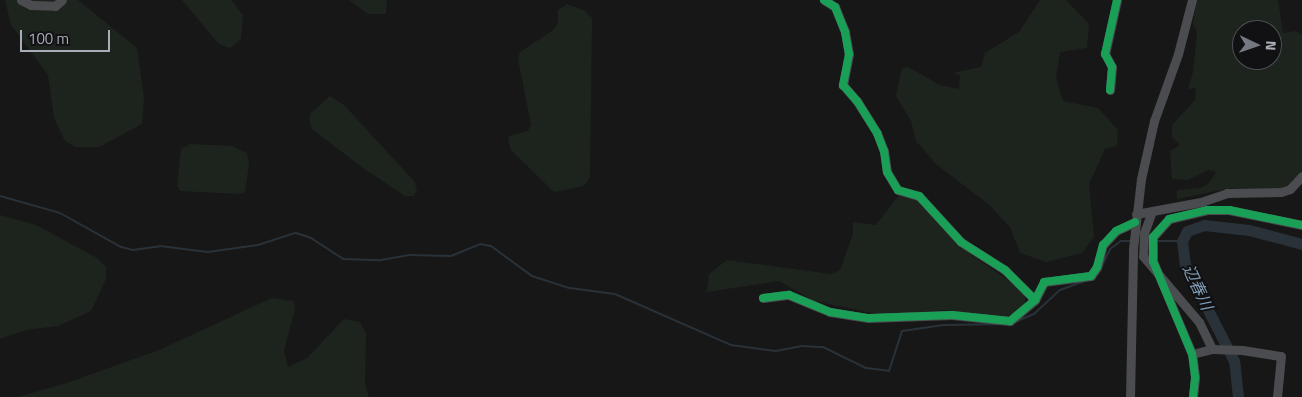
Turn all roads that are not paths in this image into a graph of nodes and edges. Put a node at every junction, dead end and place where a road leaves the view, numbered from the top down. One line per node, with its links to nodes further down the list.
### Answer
1 (21, 0): 2 (street)
2 (62, 0)
3 (824, 0): 13 (street)
4 (1117, 0): 6 (street)
5 (1192, 0): 9 (street)
6 (1110, 90)
7 (1302, 176): 8 (street)
8 (1152, 211): 9 (street); 11 (street)
9 (1135, 218): 13 (street); 16 (street)
10 (1302, 225): 11 (street)
11 (1157, 271): 14 (street); 15 (street)
12 (763, 298): 13 (street)
13 (1035, 300)
14 (1214, 349): 15 (street); 18 (street)
15 (1192, 354): 17 (street)
16 (1130, 397)
17 (1193, 397)
18 (1278, 397)

